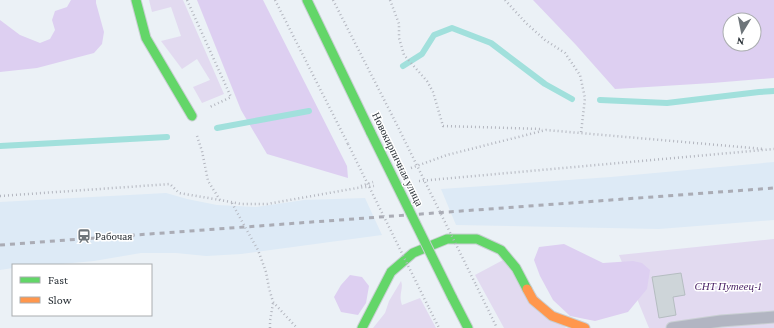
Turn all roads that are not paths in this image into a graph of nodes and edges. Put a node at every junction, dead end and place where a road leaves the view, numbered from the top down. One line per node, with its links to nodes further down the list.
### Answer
1 (136, 0): 3 (street)
2 (307, 0): 6 (street, Новокирпичная улица, bridge)
3 (192, 116)
4 (774, 317): 8 (lane)
5 (362, 328): 7 (street)
6 (468, 328)
7 (585, 328)
8 (672, 328)

